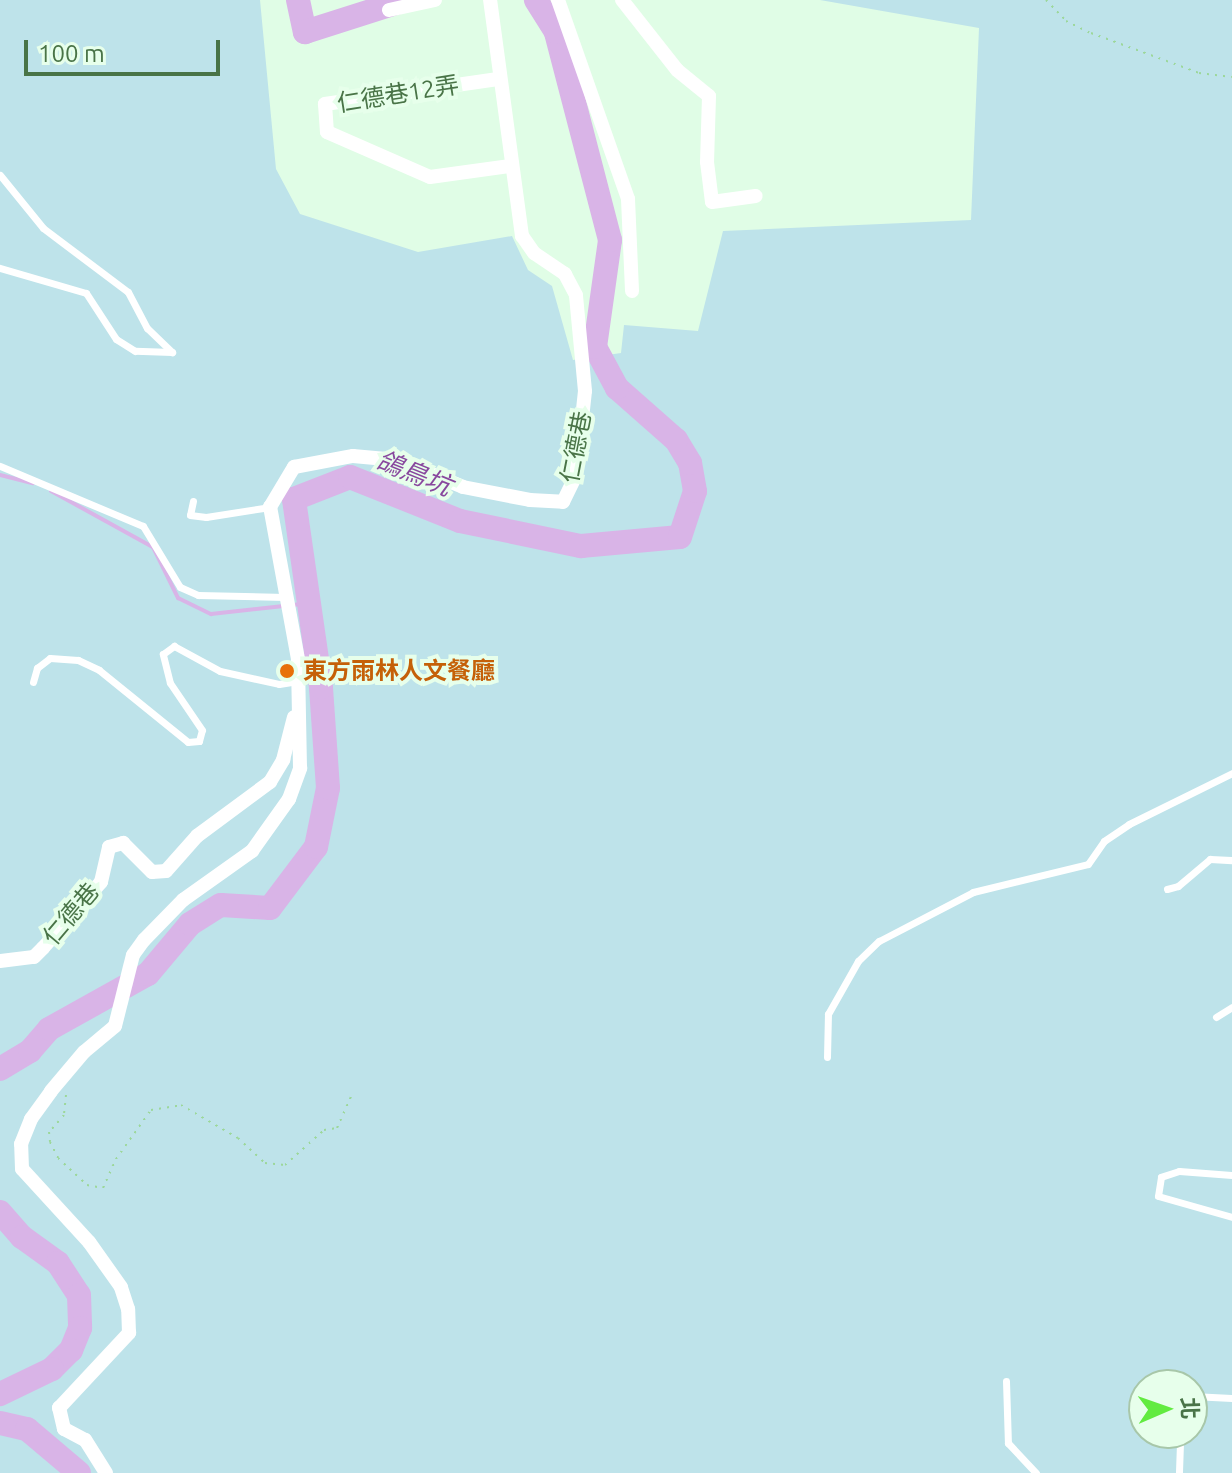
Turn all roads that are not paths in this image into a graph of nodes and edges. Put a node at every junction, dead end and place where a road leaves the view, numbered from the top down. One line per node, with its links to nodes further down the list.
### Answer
1 (435, 0): 5 (street)
2 (490, 0): 6 (street, 仁德巷)
3 (558, 0): 11 (street)
4 (622, 0): 9 (street)
5 (389, 10)
6 (498, 79): 7 (street, 仁德巷); 7 (street, 仁德巷12弄)
7 (510, 166): 14 (street, 仁德巷)
8 (0, 175): 10 (lane)
9 (756, 196)
10 (0, 268)
11 (632, 291)
12 (0, 466): 15 (lane)
13 (193, 501): 14 (lane)
14 (270, 507): 15 (street, 仁德巷)
15 (285, 597): 17 (street, 仁德巷)
16 (33, 682): 17 (lane)
17 (298, 687): 21 (street, 仁德巷); 31 (street, 仁德巷)
18 (1232, 773): 24 (lane)
19 (1232, 860): 20 (lane)
20 (1167, 889)
21 (0, 961)
22 (1232, 1007): 23 (lane)
23 (1216, 1017)
24 (827, 1057)
25 (1232, 1175): 26 (lane)
26 (1232, 1217)
27 (1006, 1381): 32 (lane)
28 (1208, 1397): 29 (lane)
29 (1232, 1398)
30 (1180, 1449): 33 (lane)
31 (106, 1473)
32 (1036, 1473)
33 (1179, 1473)

